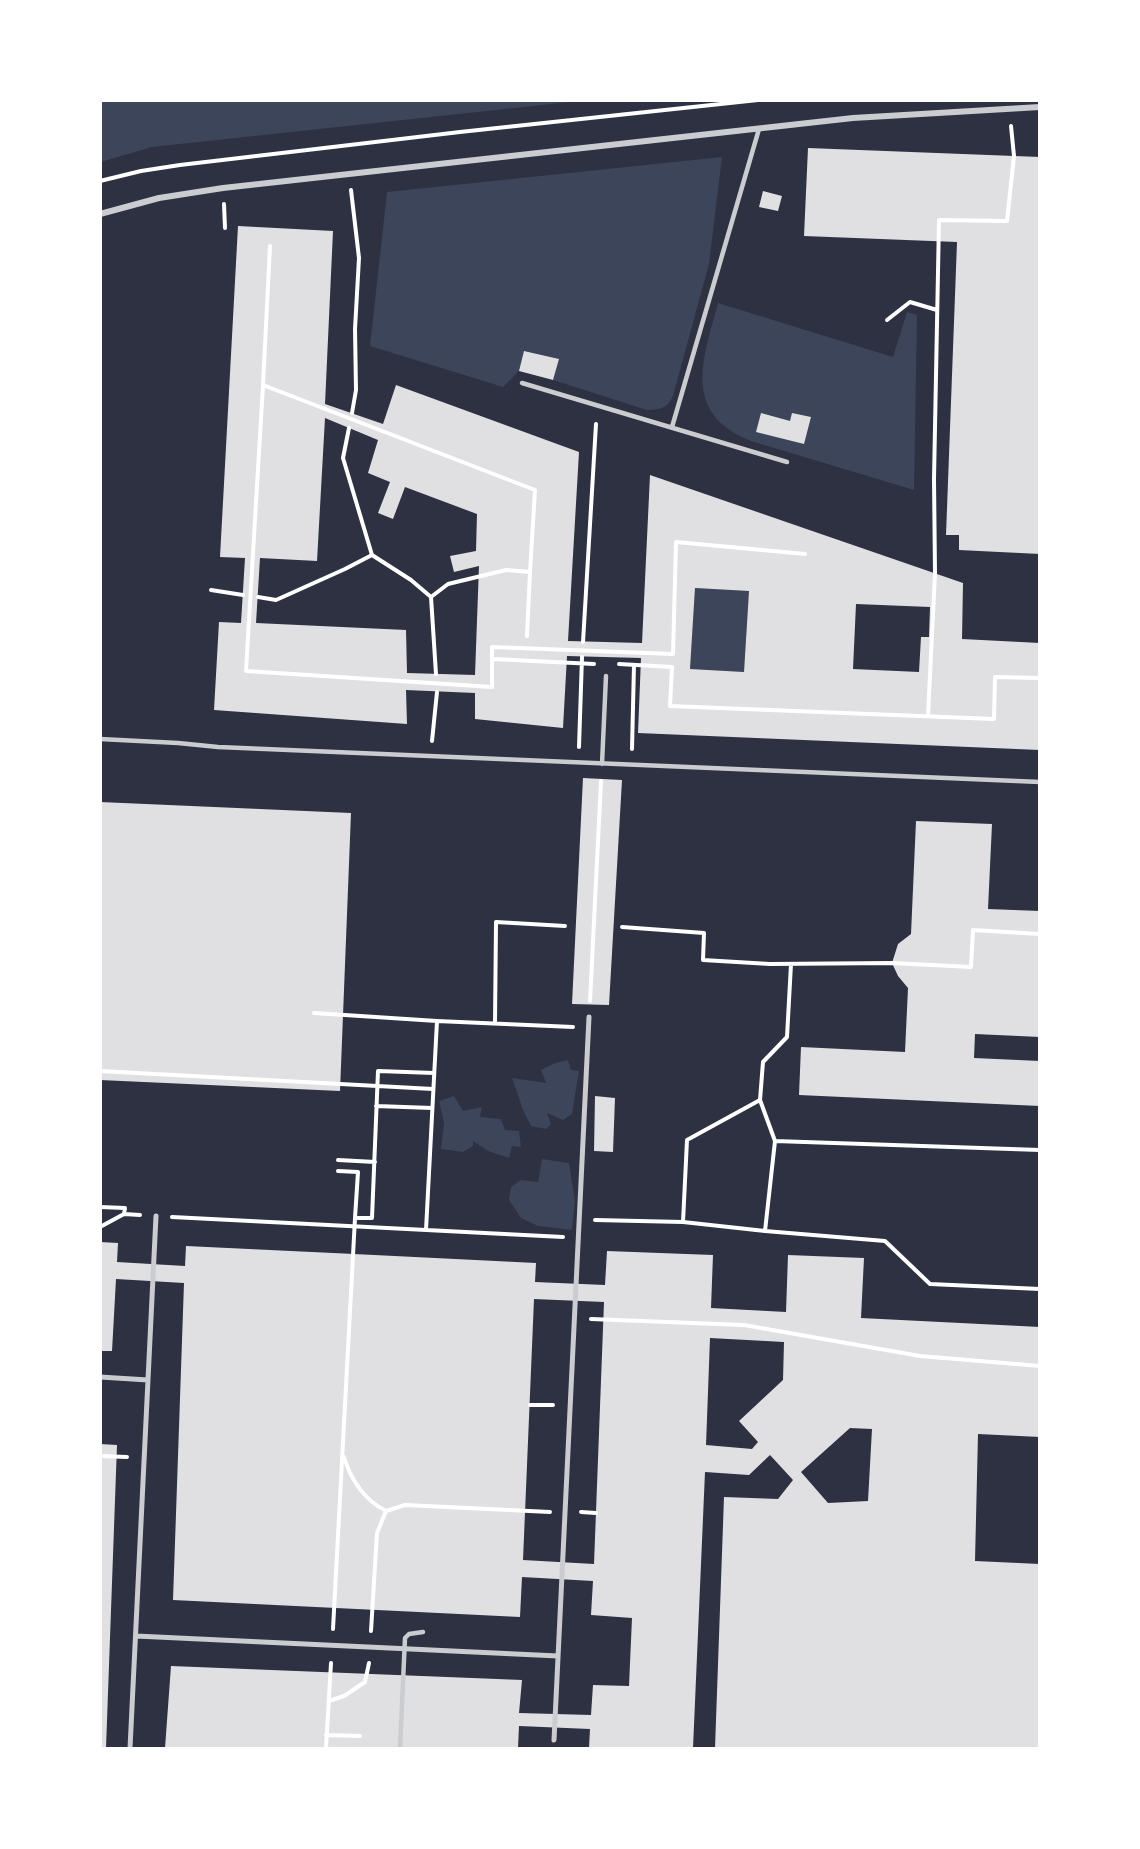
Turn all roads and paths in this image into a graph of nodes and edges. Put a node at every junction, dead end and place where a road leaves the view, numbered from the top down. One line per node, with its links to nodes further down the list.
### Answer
1 (759, 100): 6 (path)
2 (1040, 108): 3 (street)
3 (1010, 109): 4 (street); 9 (path)
4 (759, 129): 5 (street); 16 (lane)
5 (349, 174): 7 (street); 14 (path)
6 (100, 181)
7 (100, 214)
8 (270, 246): 12 (path)
9 (937, 310): 10 (path); 37 (path)
10 (887, 320)
11 (522, 383): 13 (lane)
12 (263, 385): 20 (path); 28 (path)
13 (597, 405): 16 (lane); 26 (path)
14 (352, 413)
15 (349, 428): 19 (path)
16 (672, 428): 17 (lane)
17 (787, 462)
18 (805, 554): 28 (path)
19 (372, 555): 23 (path); 24 (path)
20 (530, 572): 24 (path); 25 (path)
21 (211, 590): 22 (path)
22 (243, 595)
23 (258, 597)
24 (431, 597): 33 (path)
25 (527, 636)
26 (583, 642)
27 (582, 657): 29 (path)
28 (493, 659): 29 (path)
29 (582, 663): 30 (path); 38 (path)
30 (603, 664)
31 (613, 664): 32 (path)
32 (634, 665): 37 (path); 39 (path)
33 (436, 674)
34 (606, 676): 42 (lane)
35 (1040, 678): 37 (path)
36 (436, 692): 41 (path)
37 (928, 716)
38 (580, 726)
39 (632, 735)
40 (100, 739): 41 (lane)
41 (431, 756): 42 (lane)
42 (602, 764): 43 (lane); 49 (path)
43 (1040, 782)
44 (565, 926): 51 (path)
45 (622, 927): 47 (path)
46 (1040, 934): 47 (path)
47 (791, 964): 56 (path)
48 (314, 1013): 50 (path)
49 (589, 1017): 52 (street)
50 (437, 1021): 51 (path); 54 (path)
51 (495, 1023): 52 (path)
52 (589, 1028): 68 (street)
53 (100, 1071): 55 (path)
54 (434, 1073): 55 (path); 57 (path)
55 (433, 1089): 58 (path)
56 (760, 1100): 59 (path); 69 (path)
57 (376, 1106): 58 (path); 62 (path)
58 (432, 1108): 71 (path)
59 (776, 1141): 60 (path); 72 (path)
60 (1040, 1150)
61 (338, 1160): 62 (path)
62 (375, 1162): 67 (path)
63 (338, 1171): 67 (path)
64 (100, 1207): 65 (path)
65 (124, 1214): 66 (path); 70 (path)
66 (156, 1216): 71 (path); 78 (street)
67 (356, 1218): 79 (path)
68 (579, 1219): 69 (path); 73 (street)
69 (683, 1222): 72 (path)
70 (100, 1227)
71 (426, 1230): 73 (path)
72 (765, 1231): 74 (path)
73 (579, 1238): 75 (street)
74 (1040, 1289)
75 (575, 1319): 76 (path); 92 (street)
76 (1040, 1366)
77 (100, 1377): 78 (street)
78 (148, 1380): 88 (street)
79 (343, 1453): 82 (path); 86 (path)
80 (100, 1456): 81 (path)
81 (117, 1457)
82 (386, 1511): 83 (path); 89 (path)
83 (560, 1512)
84 (572, 1512): 85 (path)
85 (596, 1513)
86 (333, 1630)
87 (423, 1632): 99 (lane)
88 (136, 1636): 92 (street); 97 (street)
89 (370, 1641)
90 (370, 1652): 93 (path)
91 (331, 1654): 93 (path)
92 (558, 1656): 96 (street)
93 (328, 1701): 94 (path)
94 (326, 1735): 95 (path); 98 (path)
95 (360, 1736)
96 (554, 1740)
97 (130, 1749)
98 (326, 1749)
99 (400, 1749)

